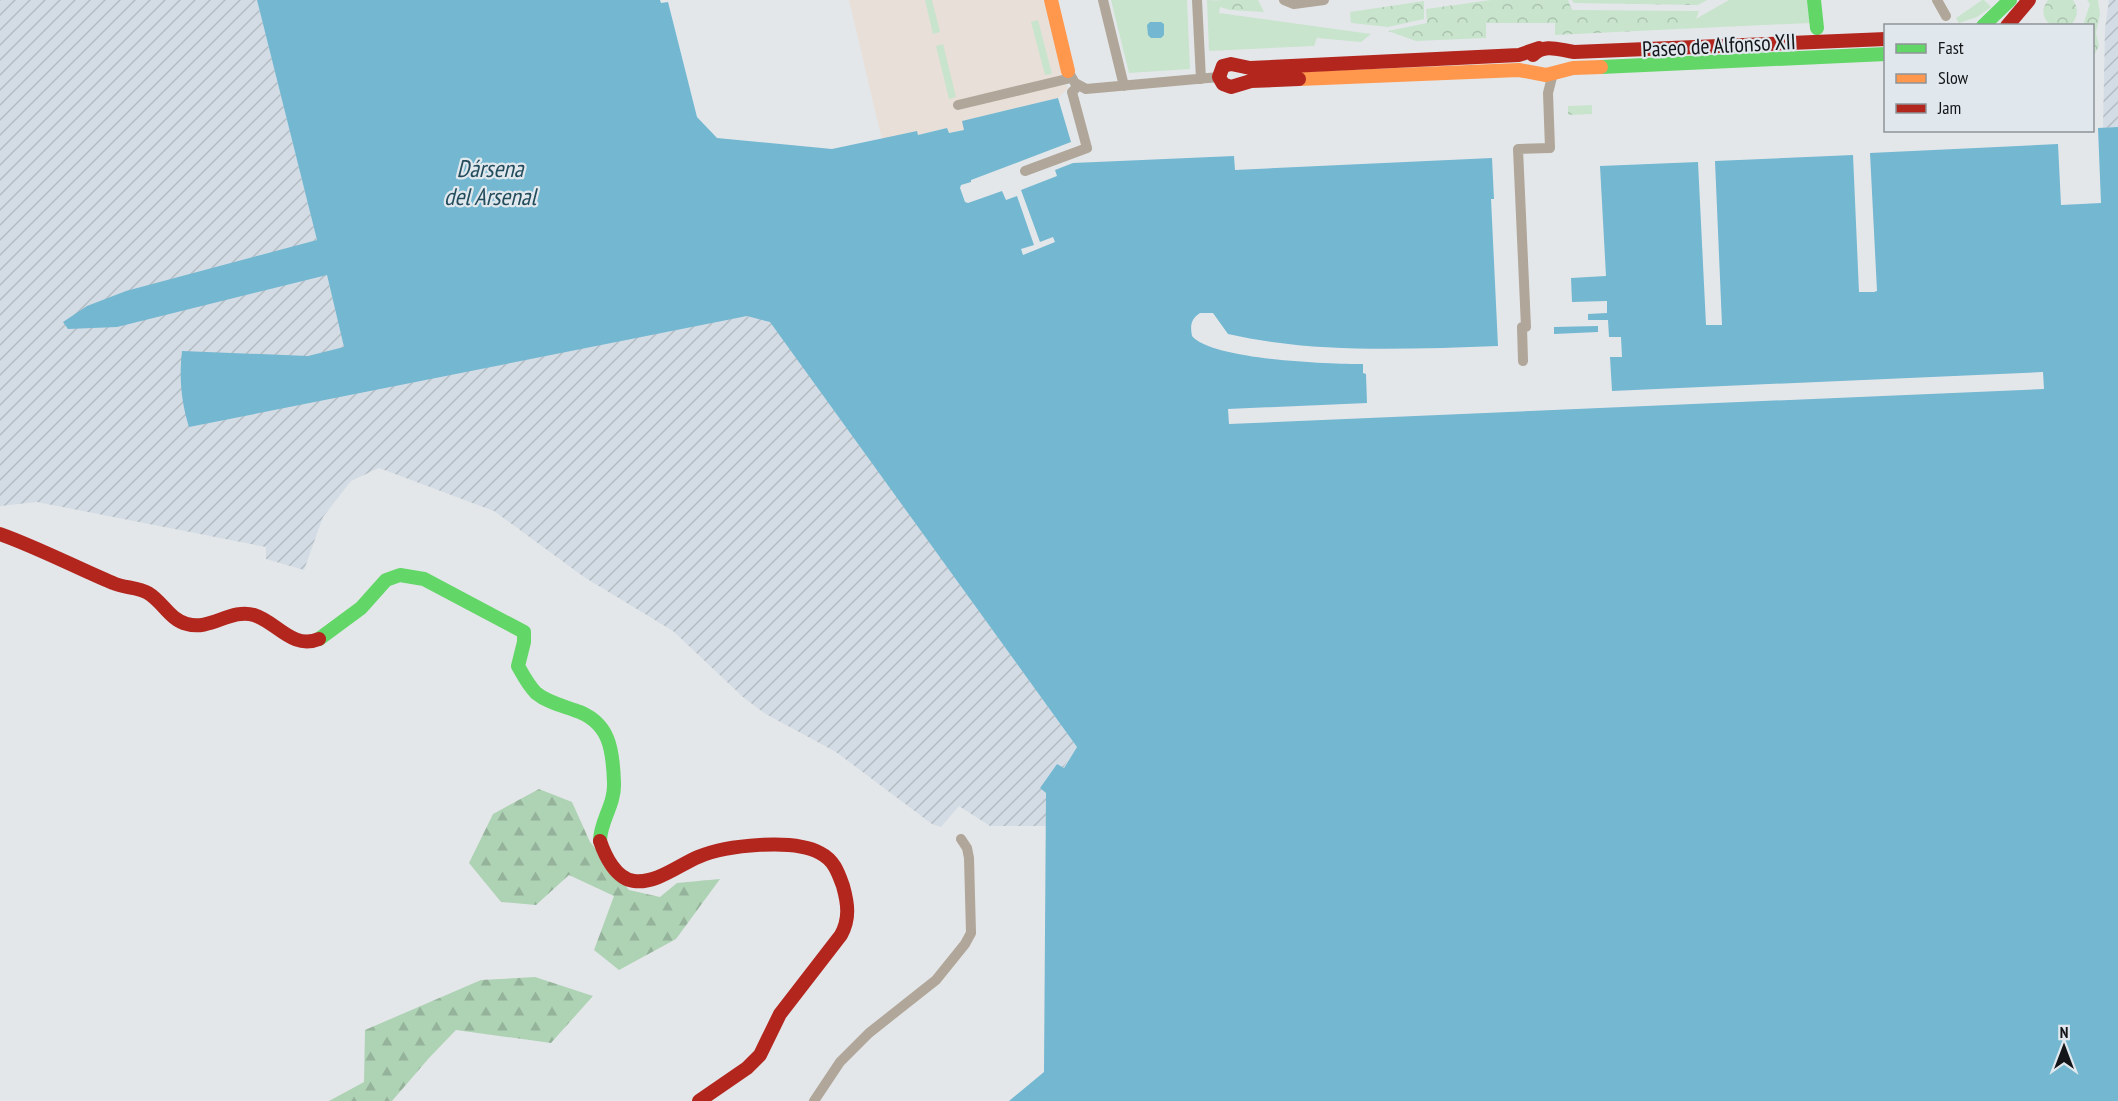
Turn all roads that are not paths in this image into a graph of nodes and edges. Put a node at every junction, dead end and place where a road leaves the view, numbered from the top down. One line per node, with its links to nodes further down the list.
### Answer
1 (1051, 0): 23 (main road)
2 (1103, 0): 26 (street)
3 (1197, 0): 24 (street)
4 (1284, 0): 5 (street)
5 (1324, 0)
6 (1814, 0): 13 (main road)
7 (1937, 0): 10 (street)
8 (2010, 0): 11 (main road)
9 (2029, 0): 12 (main road)
10 (1946, 16)
11 (1985, 24)
12 (2009, 24)
13 (1817, 28): 15 (main road); 16 (main road)
14 (1884, 39): 15 (main road, Paseo de Alfonso XII)
15 (1832, 40): 16 (main road, Paseo de Alfonso XII)
16 (1809, 41): 17 (main road, Paseo de Alfonso XII); 19 (main road)
17 (1546, 48): 20 (main road, Paseo de Alfonso XII); 21 (main road); 21 (main road)
18 (1884, 54): 19 (main road, Paseo de Alfonso XII)
19 (1809, 57): 21 (main road, Paseo de Alfonso XII)
20 (1237, 66): 22 (main road); 25 (main road)
21 (1547, 73): 25 (main road, Paseo de Alfonso XII); 29 (street)
22 (1219, 77): 24 (street); 25 (main road)
23 (1072, 78): 26 (street); 27 (street); 28 (street)
24 (1201, 79): 26 (street)
25 (1237, 85)
26 (1124, 86)
27 (958, 105)
28 (1025, 171)
29 (1523, 361)
30 (0, 534): 32 (main road)
31 (961, 839): 33 (street)
32 (699, 1101)
33 (814, 1101)

